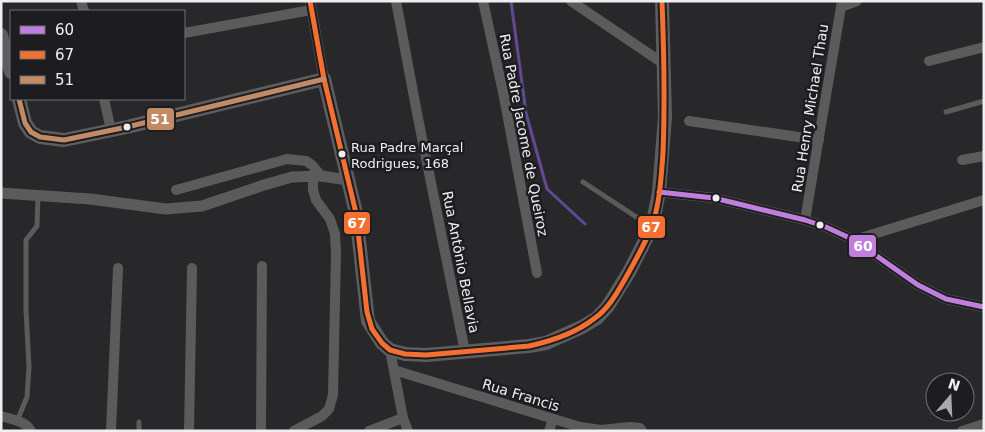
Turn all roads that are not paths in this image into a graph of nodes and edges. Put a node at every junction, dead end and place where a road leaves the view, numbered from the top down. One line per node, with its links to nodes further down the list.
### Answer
1 (396, 1): 41 (street, Rua Antônio Bellavia)
2 (483, 1): 38 (street, Rua Padre Jacome de Queiroz)
3 (571, 1): 12 (street)
4 (662, 1): 12 (main road)
5 (857, 1): 6 (street)
6 (841, 4): 21 (street, Rua Henry Michael Thau)
7 (310, 6): 8 (street); 14 (street)
8 (185, 33)
9 (1, 35): 13 (main road)
10 (984, 47): 11 (street)
11 (929, 61)
12 (664, 64): 28 (main road)
13 (10, 68)
14 (324, 79): 20 (main road); 25 (main road)
15 (19, 100): 20 (main road)
16 (104, 100): 20 (street)
17 (984, 101): 18 (lane)
18 (946, 112)
19 (689, 121): 21 (street)
20 (111, 130)
21 (819, 140): 32 (street, Rua Henry Michael Thau)
22 (984, 156): 23 (street)
23 (962, 160)
24 (317, 177): 25 (street); 27 (street); 30 (street); 55 (street)
25 (348, 180): 40 (main road)
26 (583, 182): 33 (lane)
27 (176, 190)
28 (659, 192): 32 (street); 33 (main road)
29 (1, 193): 30 (street)
30 (38, 194): 46 (lane)
31 (984, 200): 34 (street)
32 (805, 220): 34 (street)
33 (652, 227): 41 (main road)
34 (854, 240): 39 (street)
35 (262, 266): 54 (street)
36 (118, 268): 51 (street)
37 (192, 268): 53 (street)
38 (537, 273)
39 (984, 307)
40 (390, 350): 41 (main road); 42 (street)
41 (465, 352)
42 (394, 370): 44 (street); 45 (street, Rua Francis)
43 (1, 416): 46 (street)
44 (403, 418): 49 (street); 56 (street)
45 (553, 419): 57 (street); 58 (street, Rua Francis)
46 (17, 421): 50 (street)
47 (139, 422): 52 (lane)
48 (984, 424): 59 (street)
49 (371, 430)
50 (31, 431)
51 (111, 431)
52 (139, 431)
53 (190, 431)
54 (261, 431)
55 (294, 431)
56 (408, 431)
57 (550, 431)
58 (642, 431)
59 (962, 431)

